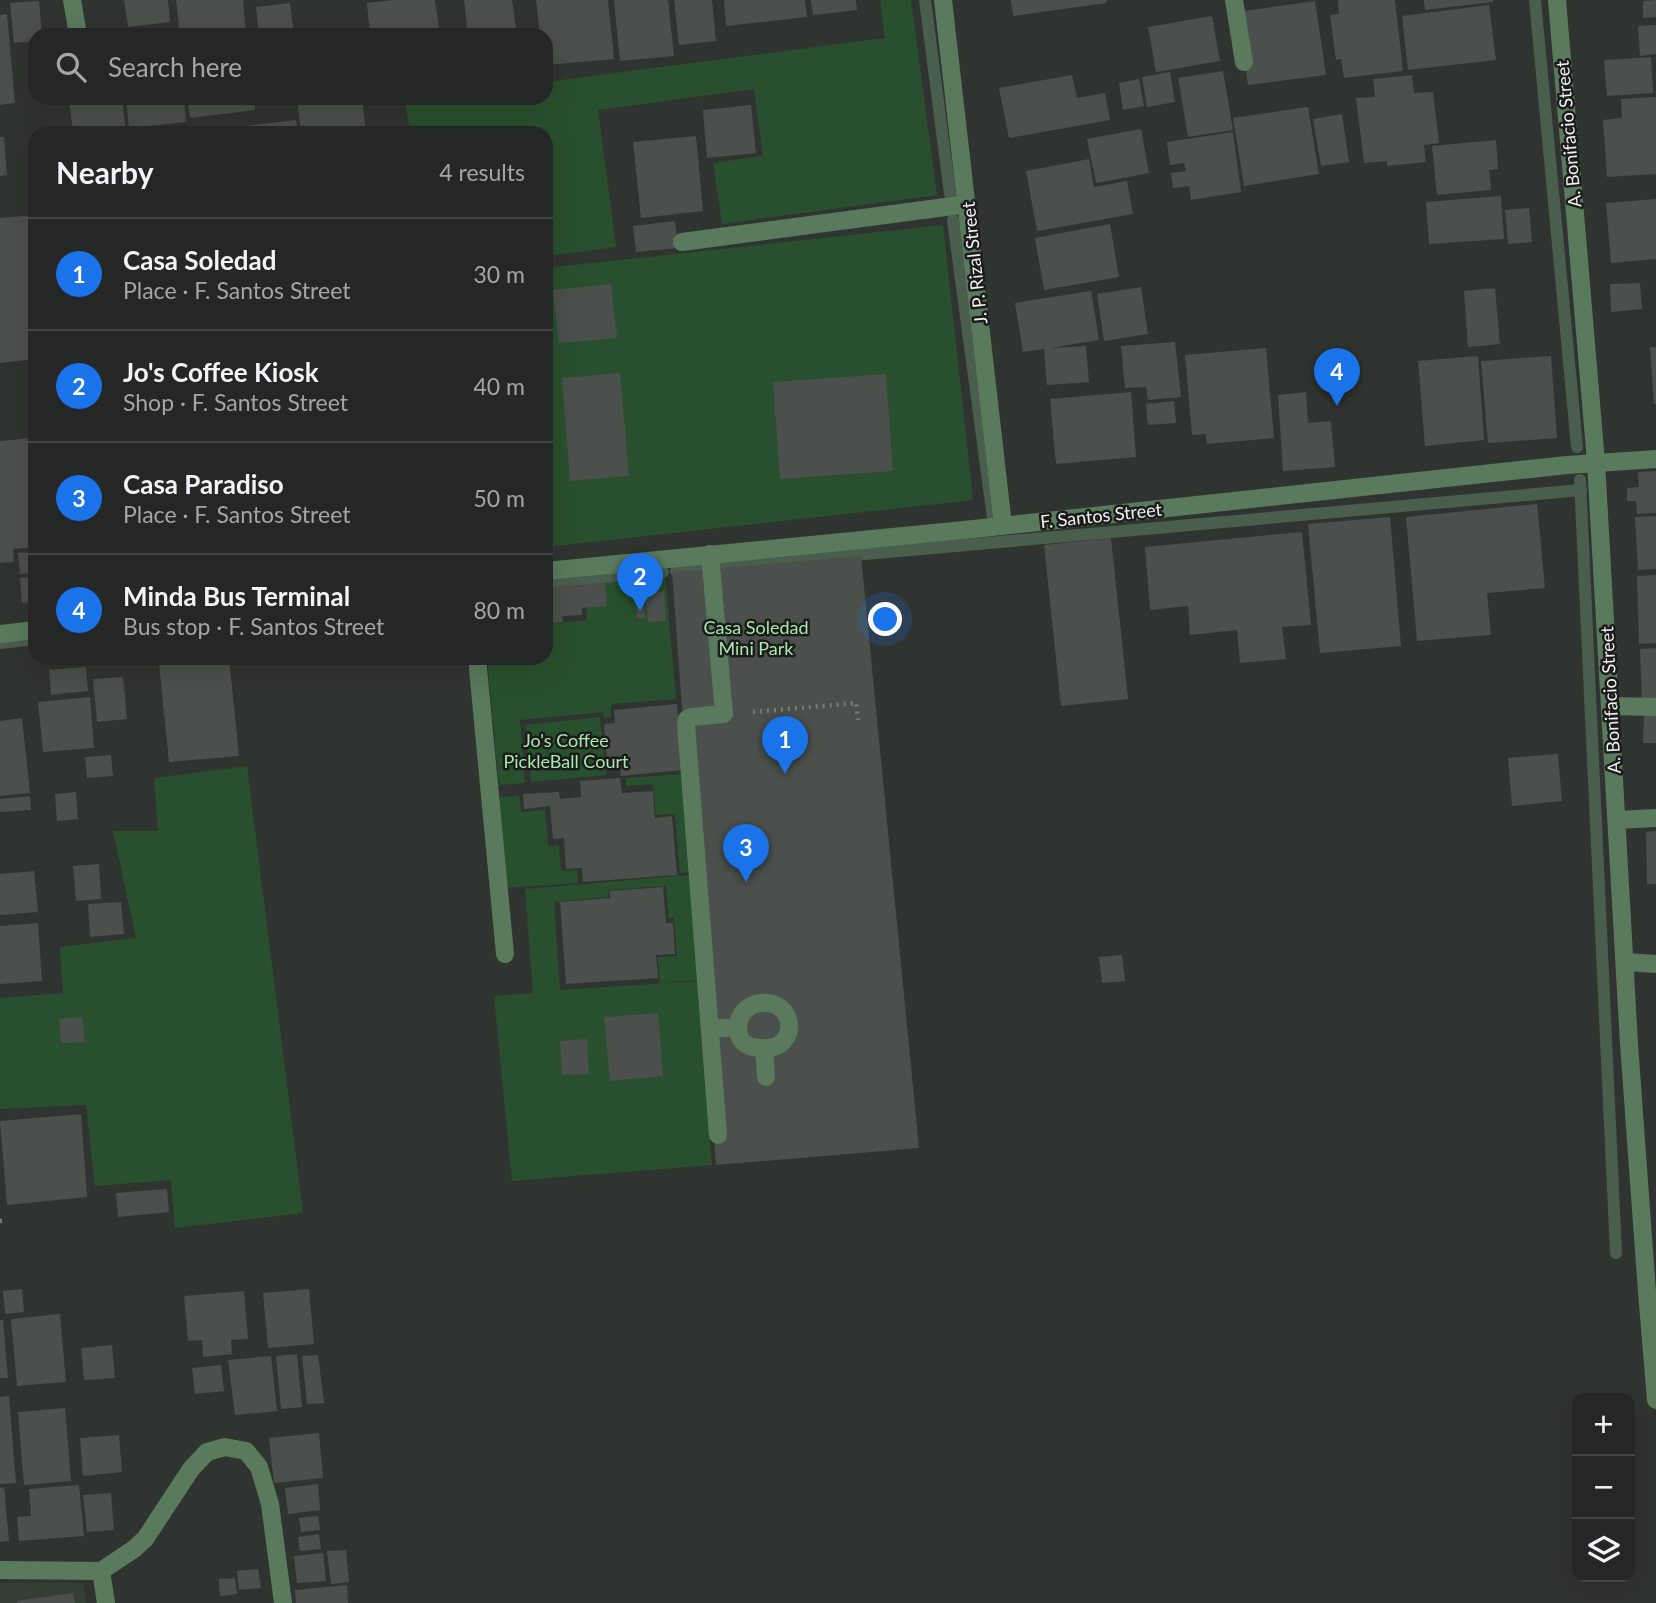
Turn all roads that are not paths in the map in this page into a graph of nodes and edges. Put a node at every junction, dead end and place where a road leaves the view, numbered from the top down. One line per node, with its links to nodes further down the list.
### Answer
1 (72, 0): 5 (street)
2 (943, 0): 7 (street, J. P. Rizal Street)
3 (1234, 0): 6 (street)
4 (1557, 0): 10 (street, A. Bonifacio Street)
5 (77, 28)
6 (1244, 62)
7 (968, 204): 8 (street); 11 (street, J. P. Rizal Street)
8 (682, 242)
9 (1656, 459): 10 (street, F. Santos Street)
10 (1597, 462): 11 (street, F. Santos Street); 17 (street, A. Bonifacio Street)
11 (1003, 525): 12 (street, F. Santos Street)
12 (710, 554): 13 (street, F. Santos Street); 25 (street)
13 (553, 570)
14 (28, 631): 15 (street)
15 (0, 634)
16 (478, 665): 21 (street)
17 (1610, 706): 18 (street); 20 (street, A. Bonifacio Street)
18 (1656, 708)
19 (1656, 818): 20 (street)
20 (1617, 820): 22 (street, A. Bonifacio Street)
21 (505, 954)
22 (1625, 962): 23 (street); 29 (street, A. Bonifacio Street)
23 (1656, 964)
24 (738, 1027): 25 (street); 26 (street); 26 (street)
25 (710, 1028): 28 (street)
26 (764, 1048): 27 (street)
27 (766, 1077)
28 (718, 1135)
29 (1656, 1400)
30 (0, 1570): 31 (street)
31 (101, 1571): 32 (street); 33 (street)
32 (106, 1603)
33 (283, 1603)

